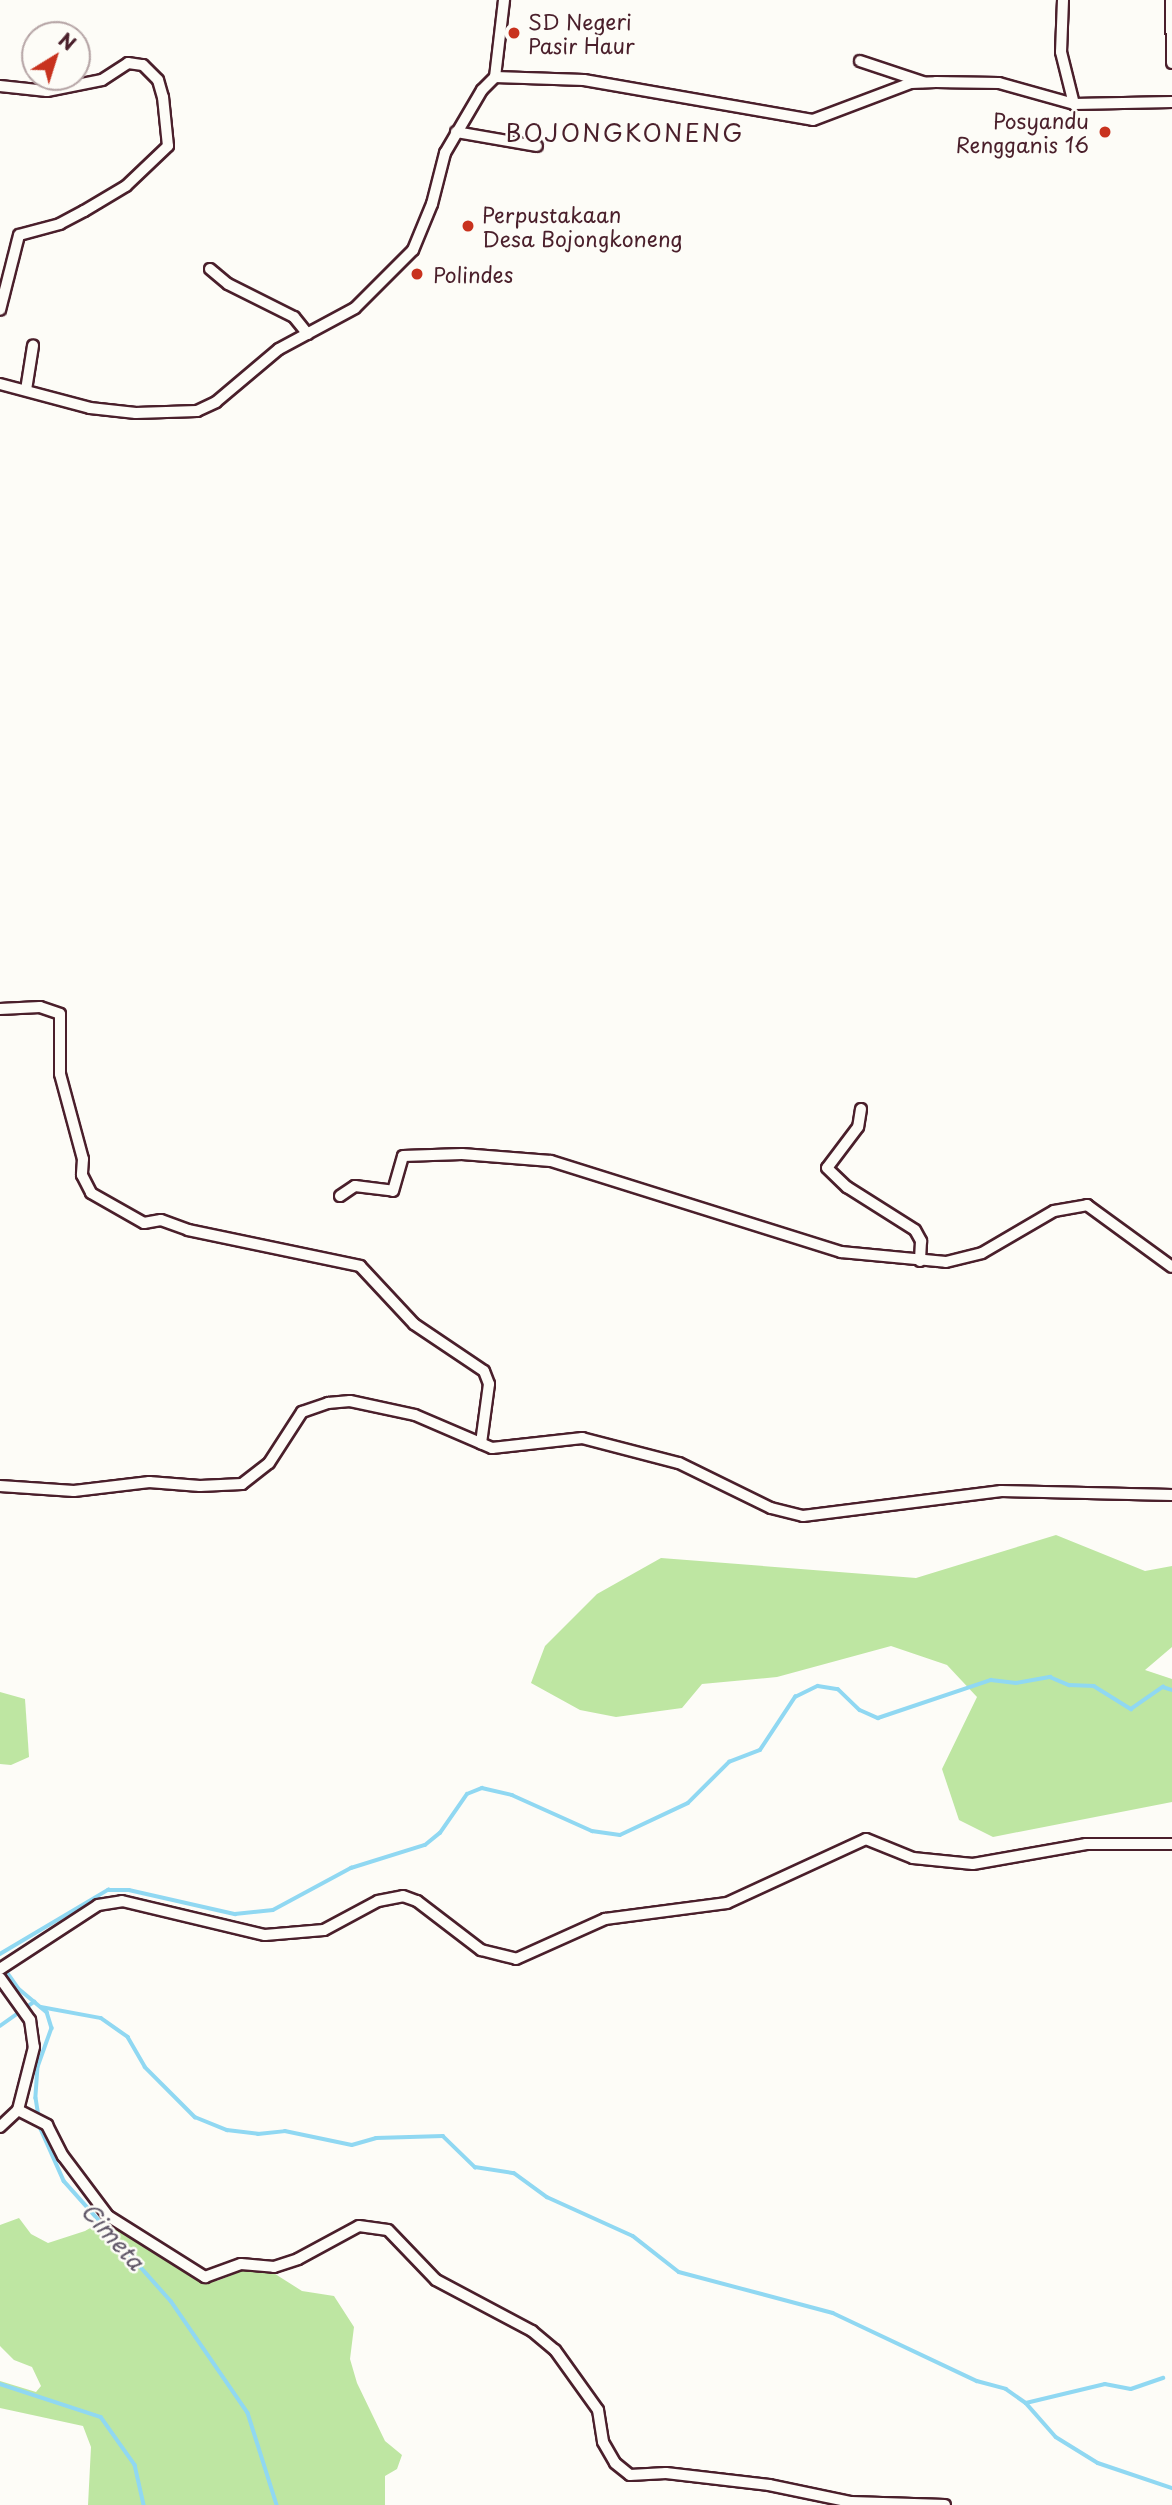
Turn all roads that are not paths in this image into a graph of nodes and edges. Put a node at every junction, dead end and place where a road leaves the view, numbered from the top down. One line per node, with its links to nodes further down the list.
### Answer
1 (504, 0): 6 (street)
2 (1063, 0): 10 (street)
3 (1171, 0): 5 (street)
4 (860, 61): 7 (street)
5 (1172, 64)
6 (495, 77): 7 (street); 11 (street)
7 (923, 82): 10 (street)
8 (0, 86): 14 (street)
9 (1172, 102): 10 (street)
10 (1074, 104)
11 (456, 132): 12 (street); 15 (street)
12 (537, 146)
13 (210, 269): 15 (street)
14 (0, 310)
15 (308, 334): 18 (street)
16 (33, 346): 18 (street)
17 (0, 384): 18 (street)
18 (26, 390)
19 (0, 1009): 24 (street)
20 (861, 1109): 22 (street)
21 (340, 1196): 22 (street)
22 (920, 1261): 23 (street)
23 (1172, 1267)
24 (481, 1443): 25 (street); 26 (street)
25 (0, 1486)
26 (1172, 1496)
27 (1172, 1844): 28 (street)
28 (4, 1966)
29 (0, 1978): 30 (street)
30 (18, 2110): 31 (street); 32 (street)
31 (0, 2127)
32 (945, 2505)

